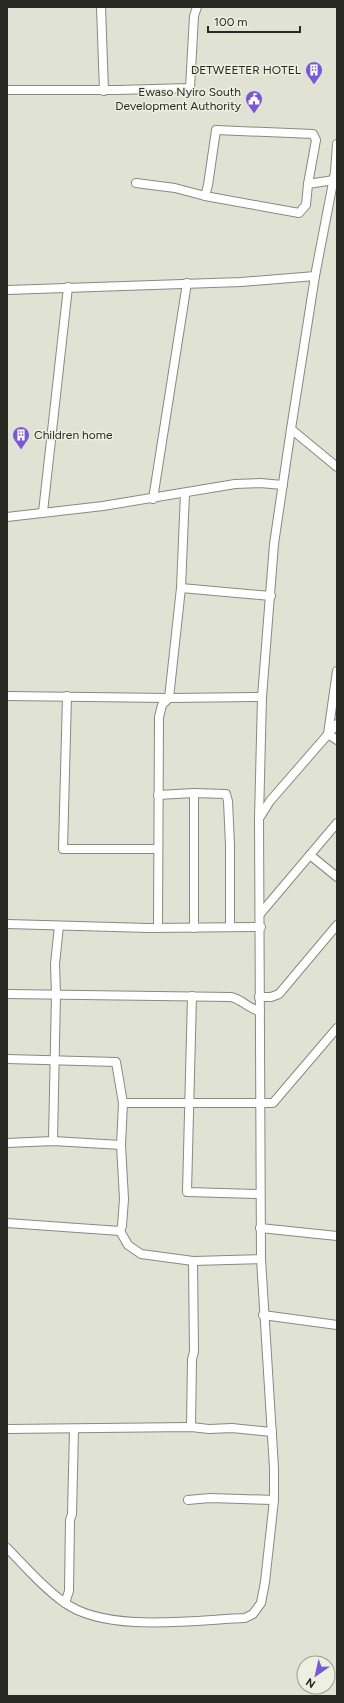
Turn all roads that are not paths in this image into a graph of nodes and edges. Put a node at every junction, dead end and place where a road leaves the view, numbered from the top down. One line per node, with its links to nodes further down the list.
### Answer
1 (101, 7): 4 (street)
2 (197, 7): 4 (street)
3 (7, 90): 4 (street)
4 (104, 90)
5 (337, 144): 6 (street)
6 (334, 180): 8 (street); 10 (street)
7 (136, 183): 9 (street)
8 (308, 184): 9 (street); 9 (street)
9 (205, 196)
10 (316, 276): 11 (street); 14 (street)
11 (187, 283): 12 (street); 18 (street)
12 (68, 287): 13 (street); 19 (street)
13 (7, 290)
14 (291, 429): 15 (street); 16 (street)
15 (337, 467)
16 (284, 485): 17 (street); 22 (street)
17 (185, 493): 18 (street); 21 (street)
18 (153, 499): 19 (street)
19 (43, 512): 20 (street)
20 (7, 517)
21 (181, 588): 22 (street); 27 (street)
22 (271, 596): 26 (street)
23 (337, 671): 29 (street)
24 (7, 696): 25 (street)
25 (67, 696): 27 (street); 35 (street)
26 (262, 697): 27 (street); 33 (street)
27 (169, 698): 32 (street)
28 (337, 724): 29 (street)
29 (328, 734): 30 (street); 33 (street)
30 (337, 740)
31 (194, 793): 32 (street); 42 (street); 45 (street)
32 (158, 795): 35 (street)
33 (259, 818): 38 (street)
34 (337, 823): 36 (street)
35 (158, 849): 44 (street)
36 (310, 855): 37 (street); 38 (street)
37 (337, 877)
38 (260, 914): 43 (street)
39 (7, 924): 40 (street)
40 (58, 926): 44 (street); 47 (street)
41 (337, 926): 49 (street)
42 (230, 927): 43 (street); 45 (street)
43 (260, 927): 49 (street)
44 (158, 928): 45 (street)
45 (194, 928)
46 (7, 994): 47 (street)
47 (56, 994): 48 (street); 53 (street)
48 (192, 996): 50 (street); 55 (street)
49 (260, 997): 50 (street)
50 (260, 1011): 56 (street)
51 (337, 1028): 56 (street)
52 (7, 1059): 53 (street)
53 (54, 1060): 54 (street); 57 (street)
54 (123, 1103): 55 (street); 59 (street)
55 (189, 1103): 56 (street); 60 (street)
56 (260, 1104): 60 (street)
57 (53, 1141): 58 (street); 59 (street)
58 (7, 1143)
59 (122, 1145): 63 (street)
60 (260, 1194): 62 (street)
61 (7, 1223): 63 (street)
62 (260, 1228): 64 (street); 65 (street)
63 (120, 1231): 66 (street)
64 (337, 1236)
65 (261, 1259): 66 (street); 67 (street)
66 (193, 1261): 69 (street)
67 (263, 1315): 68 (street); 72 (street)
68 (337, 1325)
69 (191, 1427): 70 (street); 72 (street)
70 (74, 1428): 71 (street); 76 (street)
71 (7, 1429)
72 (272, 1432): 74 (street)
73 (188, 1500): 74 (street)
74 (274, 1500): 76 (street)
75 (7, 1548): 76 (street)
76 (65, 1603)

